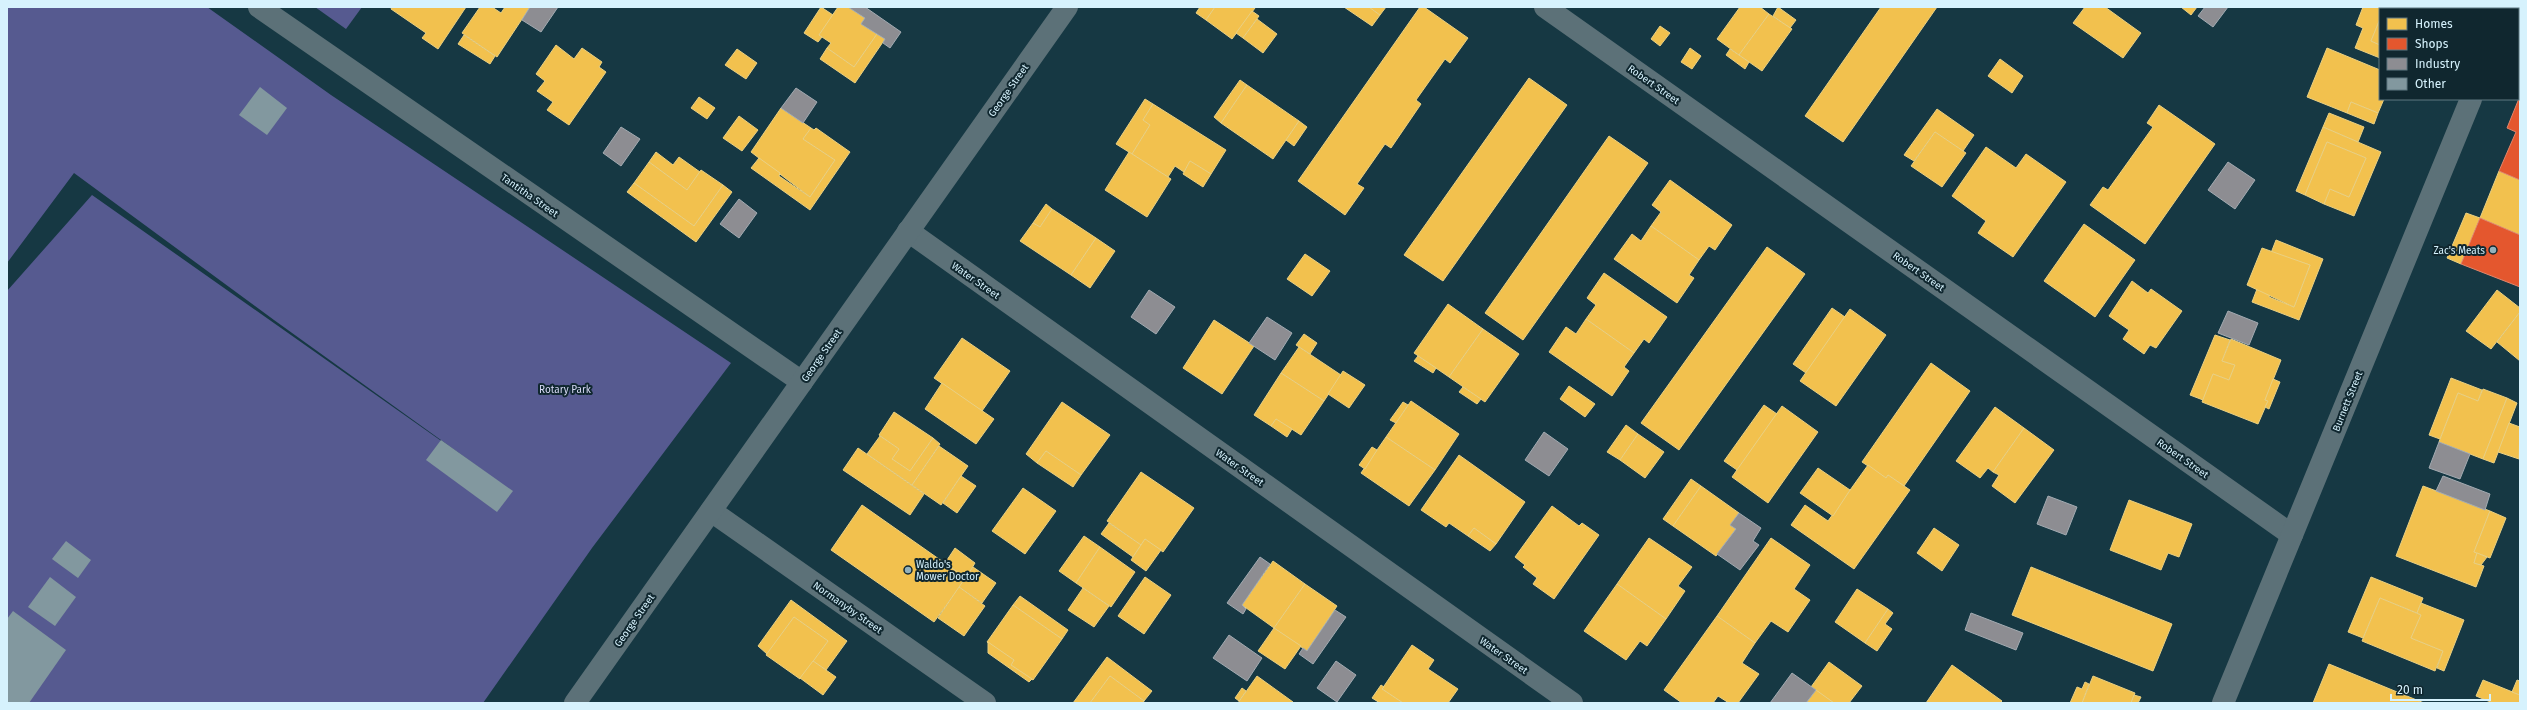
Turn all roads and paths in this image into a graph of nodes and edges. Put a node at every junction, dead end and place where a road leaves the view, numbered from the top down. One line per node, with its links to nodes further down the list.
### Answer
1 (259, 7): 6 (street, Tantitha Street)
2 (1067, 7): 5 (street, George Street)
3 (1545, 7): 8 (street, Robert Street)
4 (2471, 100): 8 (street, Burnett Street)
5 (908, 232): 6 (street, George Street); 11 (street, Water Street)
6 (802, 382): 7 (street, George Street)
7 (711, 511): 9 (street, George Street); 10 (street, Normanyby Street)
8 (2292, 535): 12 (street, Burnett Street)
9 (575, 703)
10 (985, 703)
11 (1572, 703)
12 (2223, 703)

